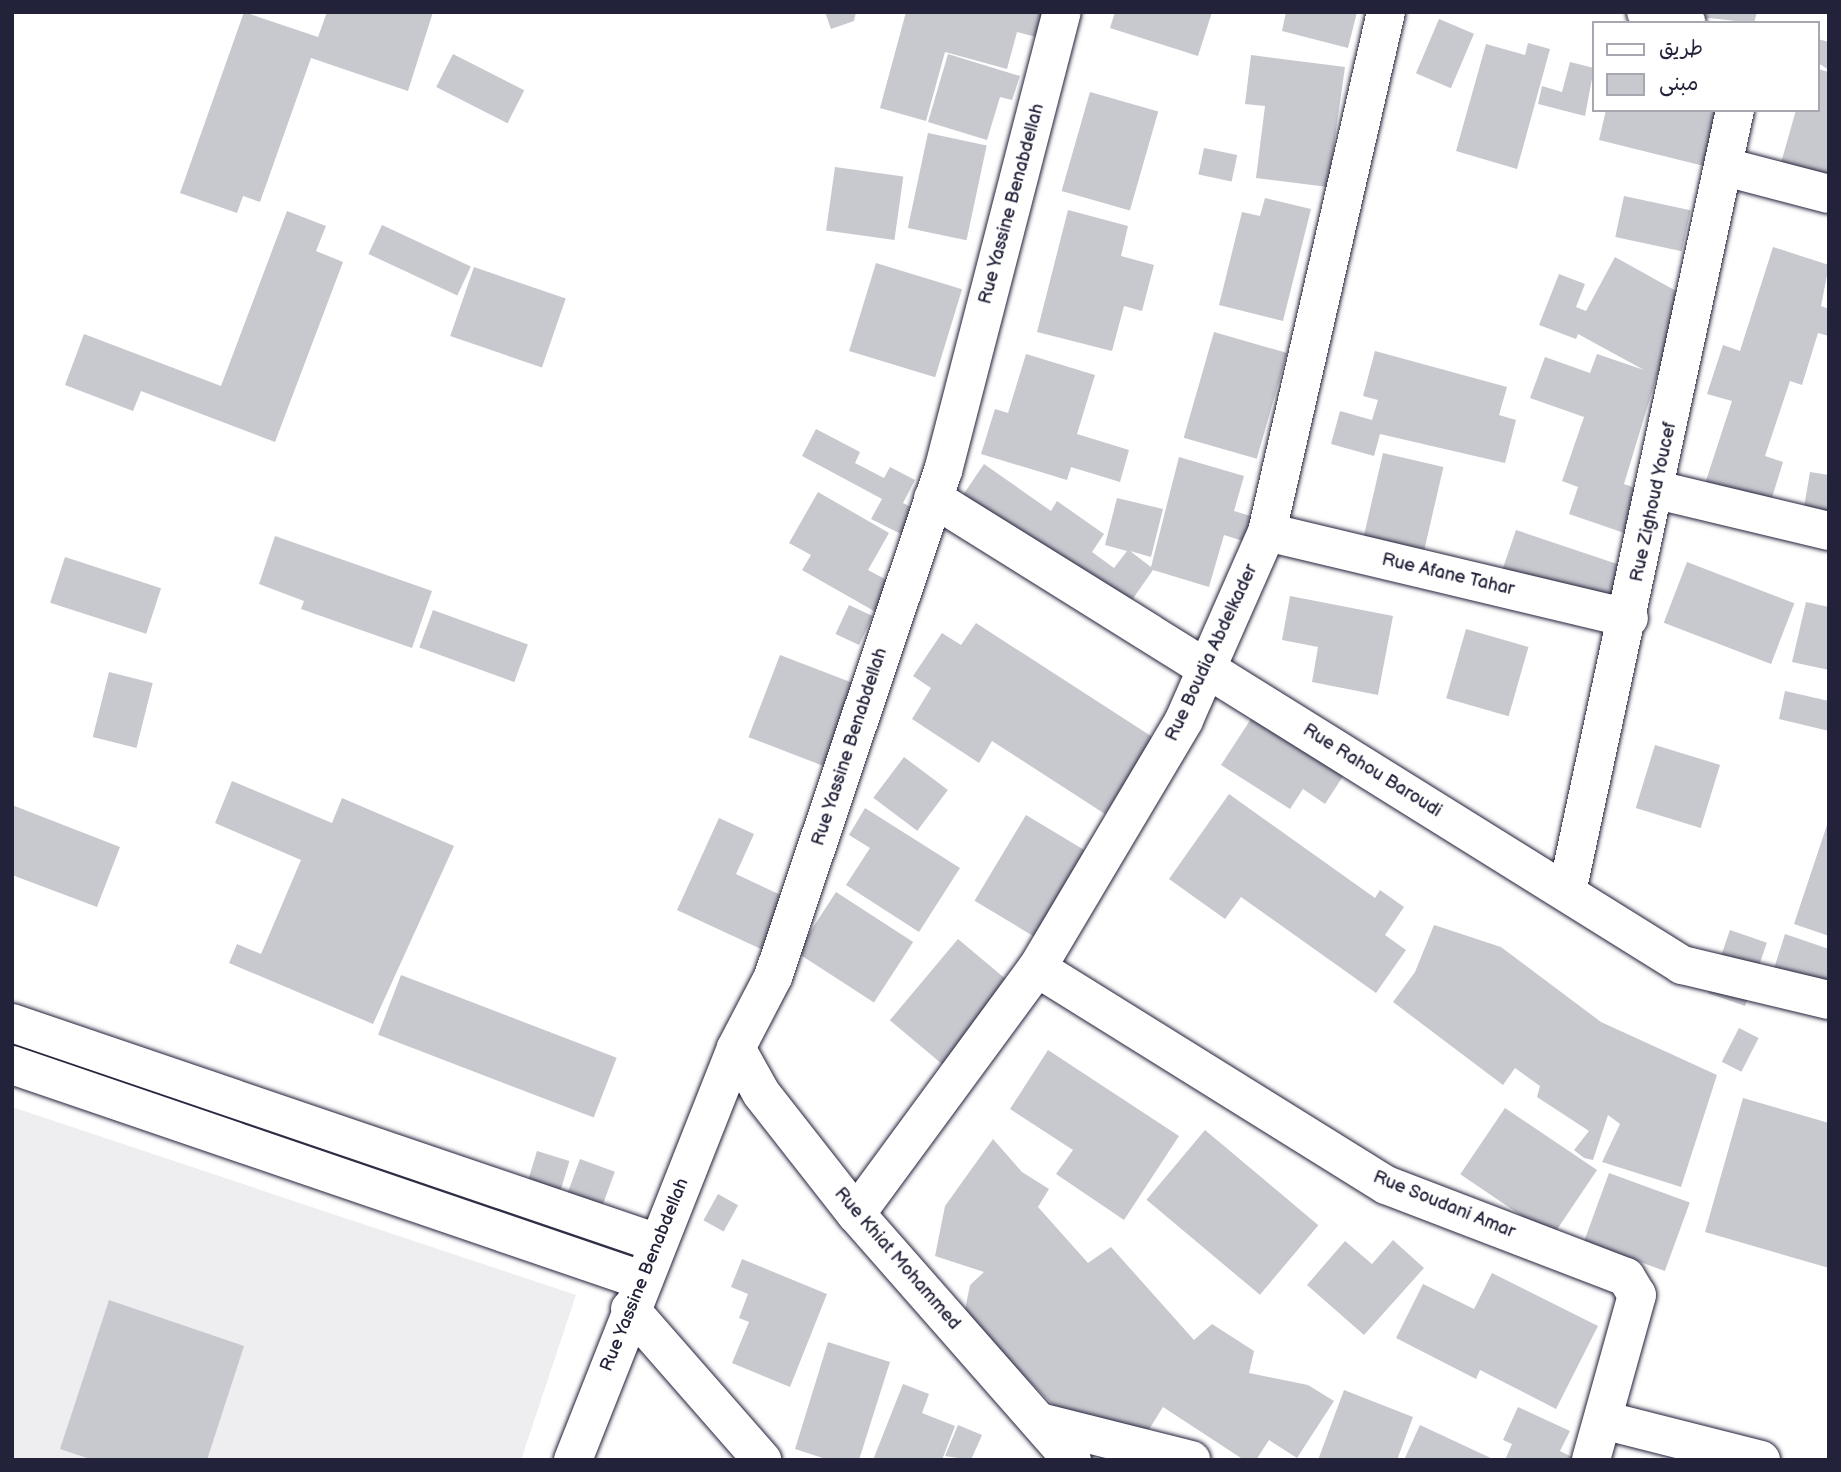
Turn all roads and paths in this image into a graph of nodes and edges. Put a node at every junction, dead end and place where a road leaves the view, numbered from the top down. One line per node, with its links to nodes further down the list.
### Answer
1 (1062, 12): 9 (street, Rue Yassine Benabdellah)
2 (1386, 12): 11 (street, Rue Boudia Abdelkader)
3 (1646, 12): 4 (street)
4 (1680, 21)
5 (1735, 112): 6 (street, Rue Zighoud Youcef)
6 (1725, 167): 7 (street); 8 (street, Rue Zighoud Youcef)
7 (1829, 194)
8 (1657, 490): 10 (street); 12 (street, Rue Zighoud Youcef)
9 (933, 498): 13 (street, Rue Rahou Baroudi); 18 (street, Rue Yassine Benabdellah)
10 (1829, 531)
11 (1267, 532): 12 (street, Rue Afane Tahar); 13 (street, Rue Boudia Abdelkader)
12 (1629, 618): 14 (street, Rue Zighoud Youcef)
13 (1207, 668): 14 (street, Rue Rahou Baroudi); 15 (street, Rue Boudia Abdelkader)
14 (1567, 892): 16 (street, Rue Rahou Baroudi)
15 (1037, 968): 20 (street, Rue Boudia Abdelkader); 23 (street, Rue Soudani Amar)
16 (1829, 1000)
17 (12, 1023): 21 (street)
18 (736, 1048): 20 (street, Rue Khiat Mohammed); 21 (street, Rue Yassine Benabdellah)
19 (12, 1065): 22 (street)
20 (856, 1214): 24 (street, Rue Khiat Mohammed)
21 (657, 1243): 22 (street, Rue Yassine Benabdellah)
22 (636, 1295): 25 (street, Rue Yassine Benabdellah); 26 (street)
23 (1603, 1420): 29 (street, Rue Soudani Amar); 30 (street)
24 (1040, 1422): 27 (street, Rue Khiat Mohammed); 28 (street)
25 (573, 1460)
26 (762, 1460)
27 (1072, 1460)
28 (1191, 1460)
29 (1591, 1460)
30 (1761, 1460)

